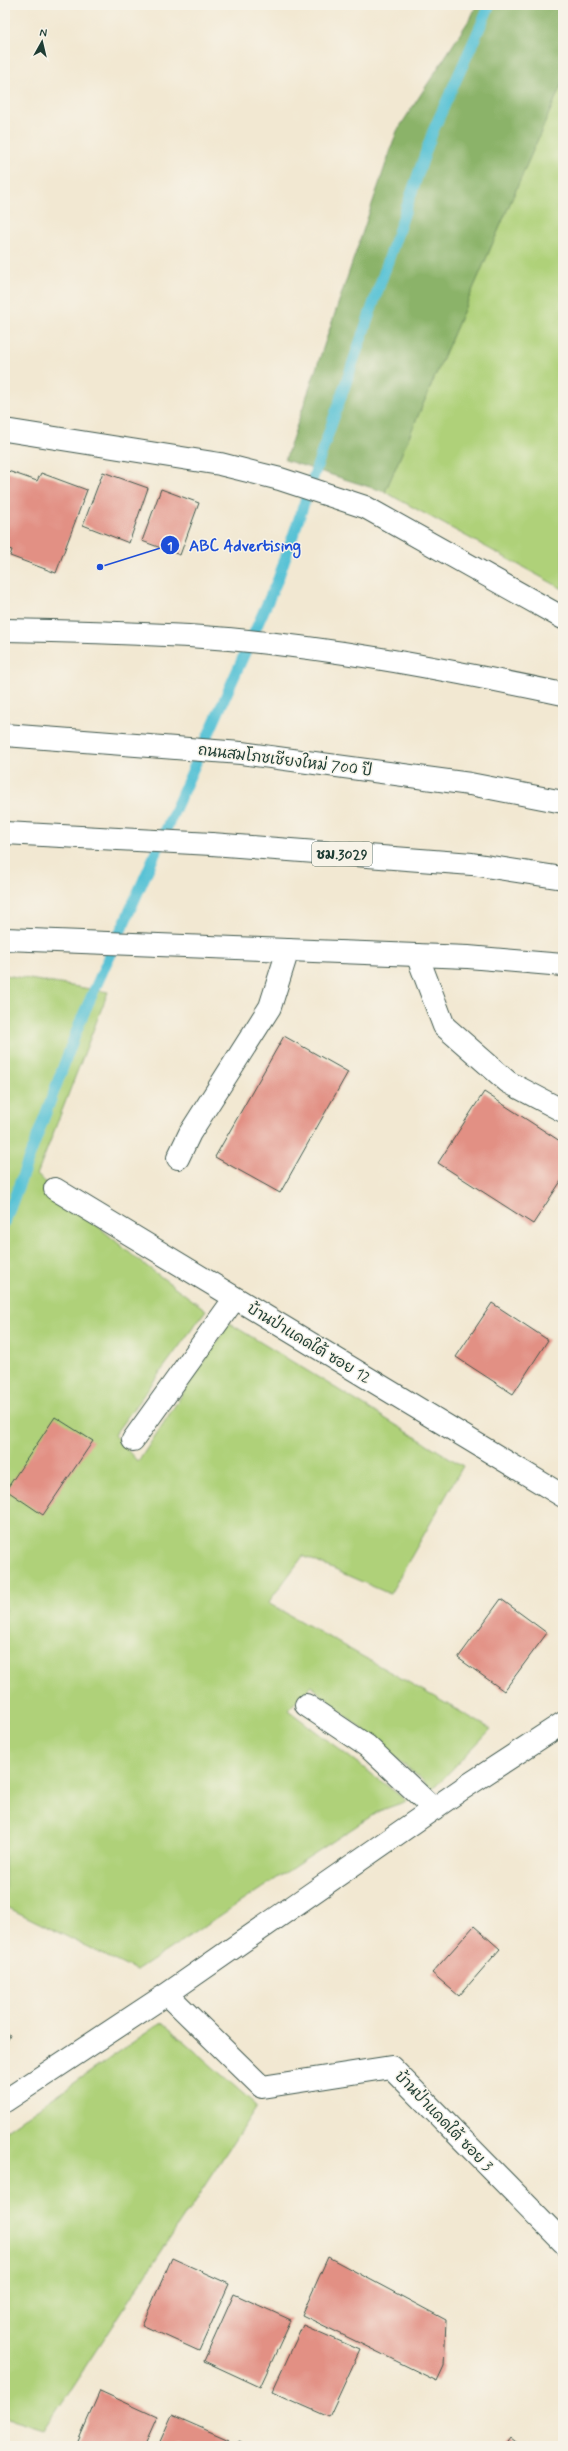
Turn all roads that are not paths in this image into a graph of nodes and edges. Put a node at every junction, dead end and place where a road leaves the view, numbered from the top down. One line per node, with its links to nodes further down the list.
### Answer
1 (5, 430): 2 (street)
2 (563, 618)
3 (5, 630): 4 (street)
4 (563, 694)
5 (5, 735): 6 (street, ถนนสมโภชเชียงใหม่ 700 ปี)
6 (563, 802)
7 (5, 833): 8 (street, ชม.3029)
8 (563, 878)
9 (5, 939): 10 (street)
10 (288, 950): 11 (street); 14 (street)
11 (417, 955): 12 (street); 13 (street)
12 (563, 964)
13 (563, 1111)
14 (178, 1158)
15 (55, 1189): 16 (street, บ้านป่าแดดใต้ ซอย 12)
16 (235, 1298): 17 (street); 18 (street, บ้านป่าแดดใต้ ซอย 12)
17 (133, 1440)
18 (563, 1496)
19 (306, 1705): 21 (street)
20 (563, 1723): 21 (street)
21 (434, 1809): 22 (street)
22 (167, 1994): 23 (street); 24 (street, บ้านป่าแดดใต้ ซอย 3)
23 (5, 2101)
24 (563, 2242)

